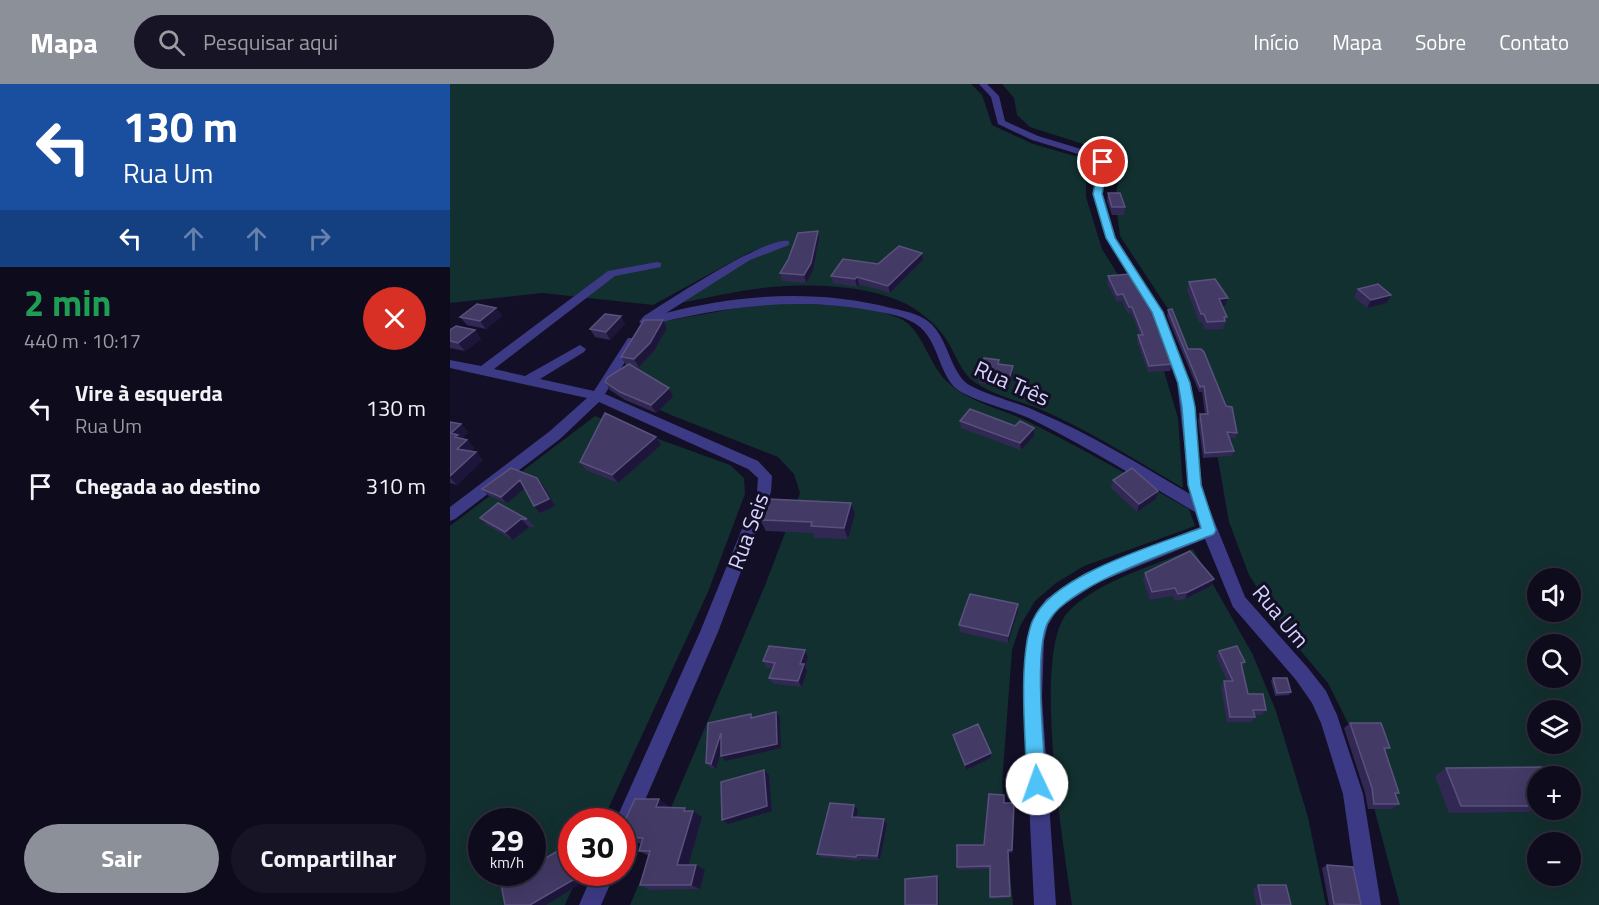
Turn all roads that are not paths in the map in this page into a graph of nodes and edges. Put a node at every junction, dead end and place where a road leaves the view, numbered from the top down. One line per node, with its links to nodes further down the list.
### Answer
1 (983, 84): 10 (street, Rua Um)
2 (785, 243): 4 (street)
3 (657, 265): 7 (street)
4 (645, 322): 9 (street); 10 (street, Rua Três)
5 (580, 349): 8 (street)
6 (450, 364): 7 (street, Rua Seis)
7 (483, 370): 8 (street, Rua Seis)
8 (527, 381): 9 (street, Rua Seis)
9 (597, 396): 11 (street); 13 (street, Rua Seis)
10 (1201, 508): 12 (street, Rua Um)
11 (450, 515)
12 (1209, 530): 16 (street); 17 (street, Rua Um)
13 (632, 808)
14 (598, 886): 15 (street)
15 (590, 905)
16 (1045, 905)
17 (1370, 905)

